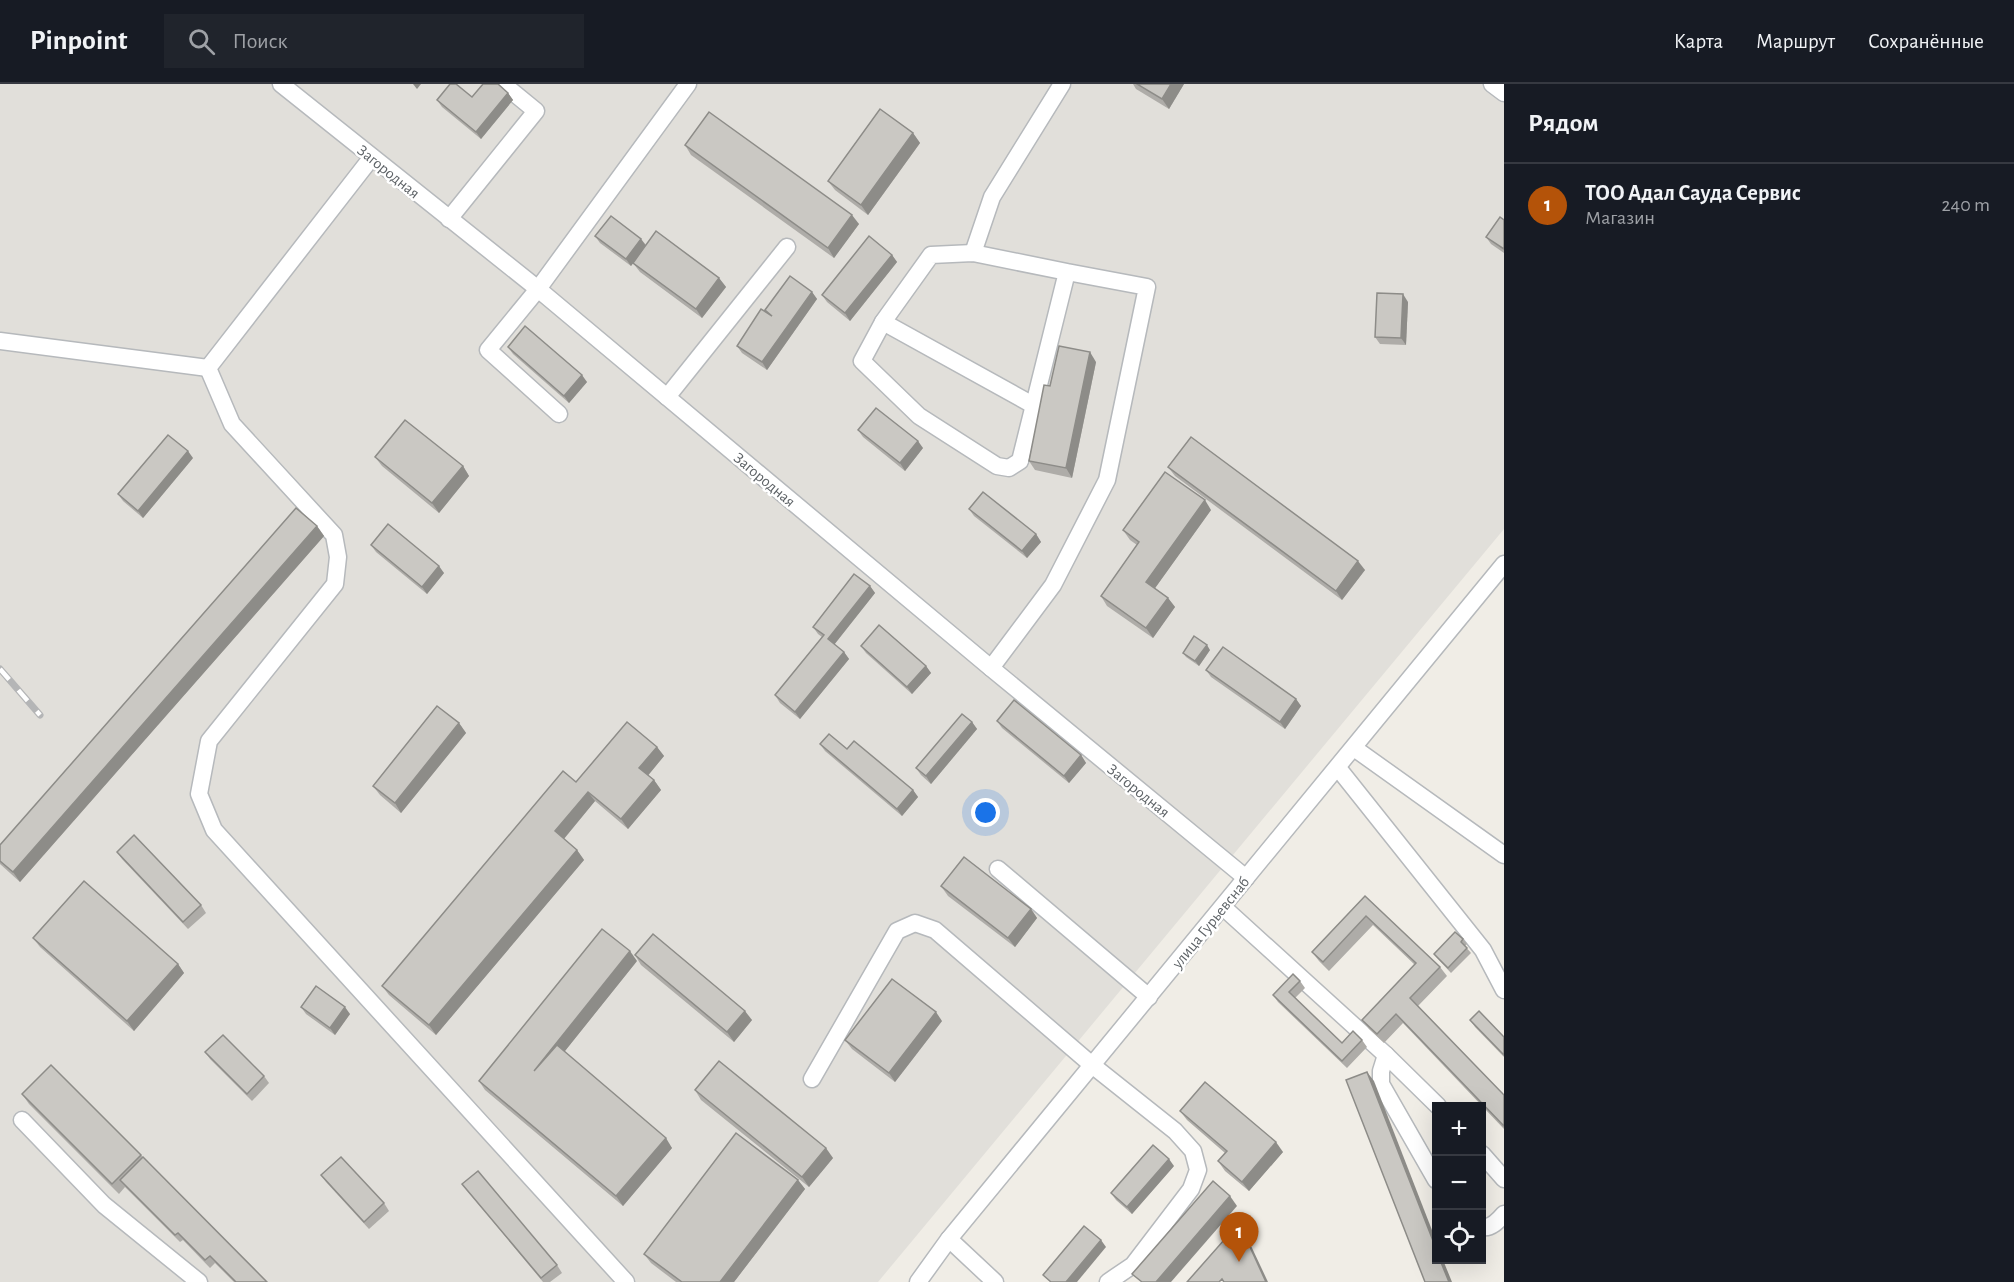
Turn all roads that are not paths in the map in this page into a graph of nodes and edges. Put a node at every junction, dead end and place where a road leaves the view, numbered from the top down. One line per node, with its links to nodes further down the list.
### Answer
1 (281, 84): 7 (street, Загородная)
2 (503, 84): 8 (street)
3 (688, 84): 12 (street)
4 (1062, 84): 10 (street)
5 (1492, 84): 6 (street)
6 (1504, 93)
7 (372, 157): 8 (street, Загородная); 15 (street)
8 (449, 219): 12 (street, Загородная)
9 (787, 247): 16 (street)
10 (974, 253): 11 (street); 13 (street)
11 (1067, 272): 17 (street); 20 (street)
12 (538, 289): 16 (street, Загородная); 18 (street)
13 (884, 322): 17 (street); 17 (street)
14 (0, 341): 15 (street)
15 (208, 368): 41 (street)
16 (667, 397): 20 (street, Загородная)
17 (1033, 405)
18 (560, 414)
19 (1504, 564): 21 (street, улица Гурьевснаб)
20 (991, 668): 25 (street, Загородная)
21 (1354, 748): 22 (street, улица Гурьевснаб); 23 (street)
22 (1338, 768): 25 (street, улица Гурьевснаб); 27 (street)
23 (1504, 855)
24 (998, 869): 28 (street)
25 (1246, 878): 26 (street, улица Гурьевснаб)
26 (1223, 907): 28 (street, улица Гурьевснаб); 29 (street)
27 (1504, 990)
28 (1149, 997): 30 (street, улица Гурьевснаб)
29 (1386, 1055): 32 (street); 35 (street)
30 (1092, 1065): 31 (street); 39 (street, улица Гурьевснаб); 44 (street)
31 (812, 1079)
32 (1433, 1102)
33 (22, 1120): 40 (street)
34 (1484, 1156): 36 (street)
35 (1432, 1171)
36 (1504, 1179)
37 (1504, 1214): 38 (street)
38 (1486, 1228)
39 (950, 1239): 42 (street, улица Гурьевснаб); 43 (street)
40 (199, 1282)
41 (626, 1282)
42 (918, 1282)
43 (995, 1282)
44 (1108, 1282)

